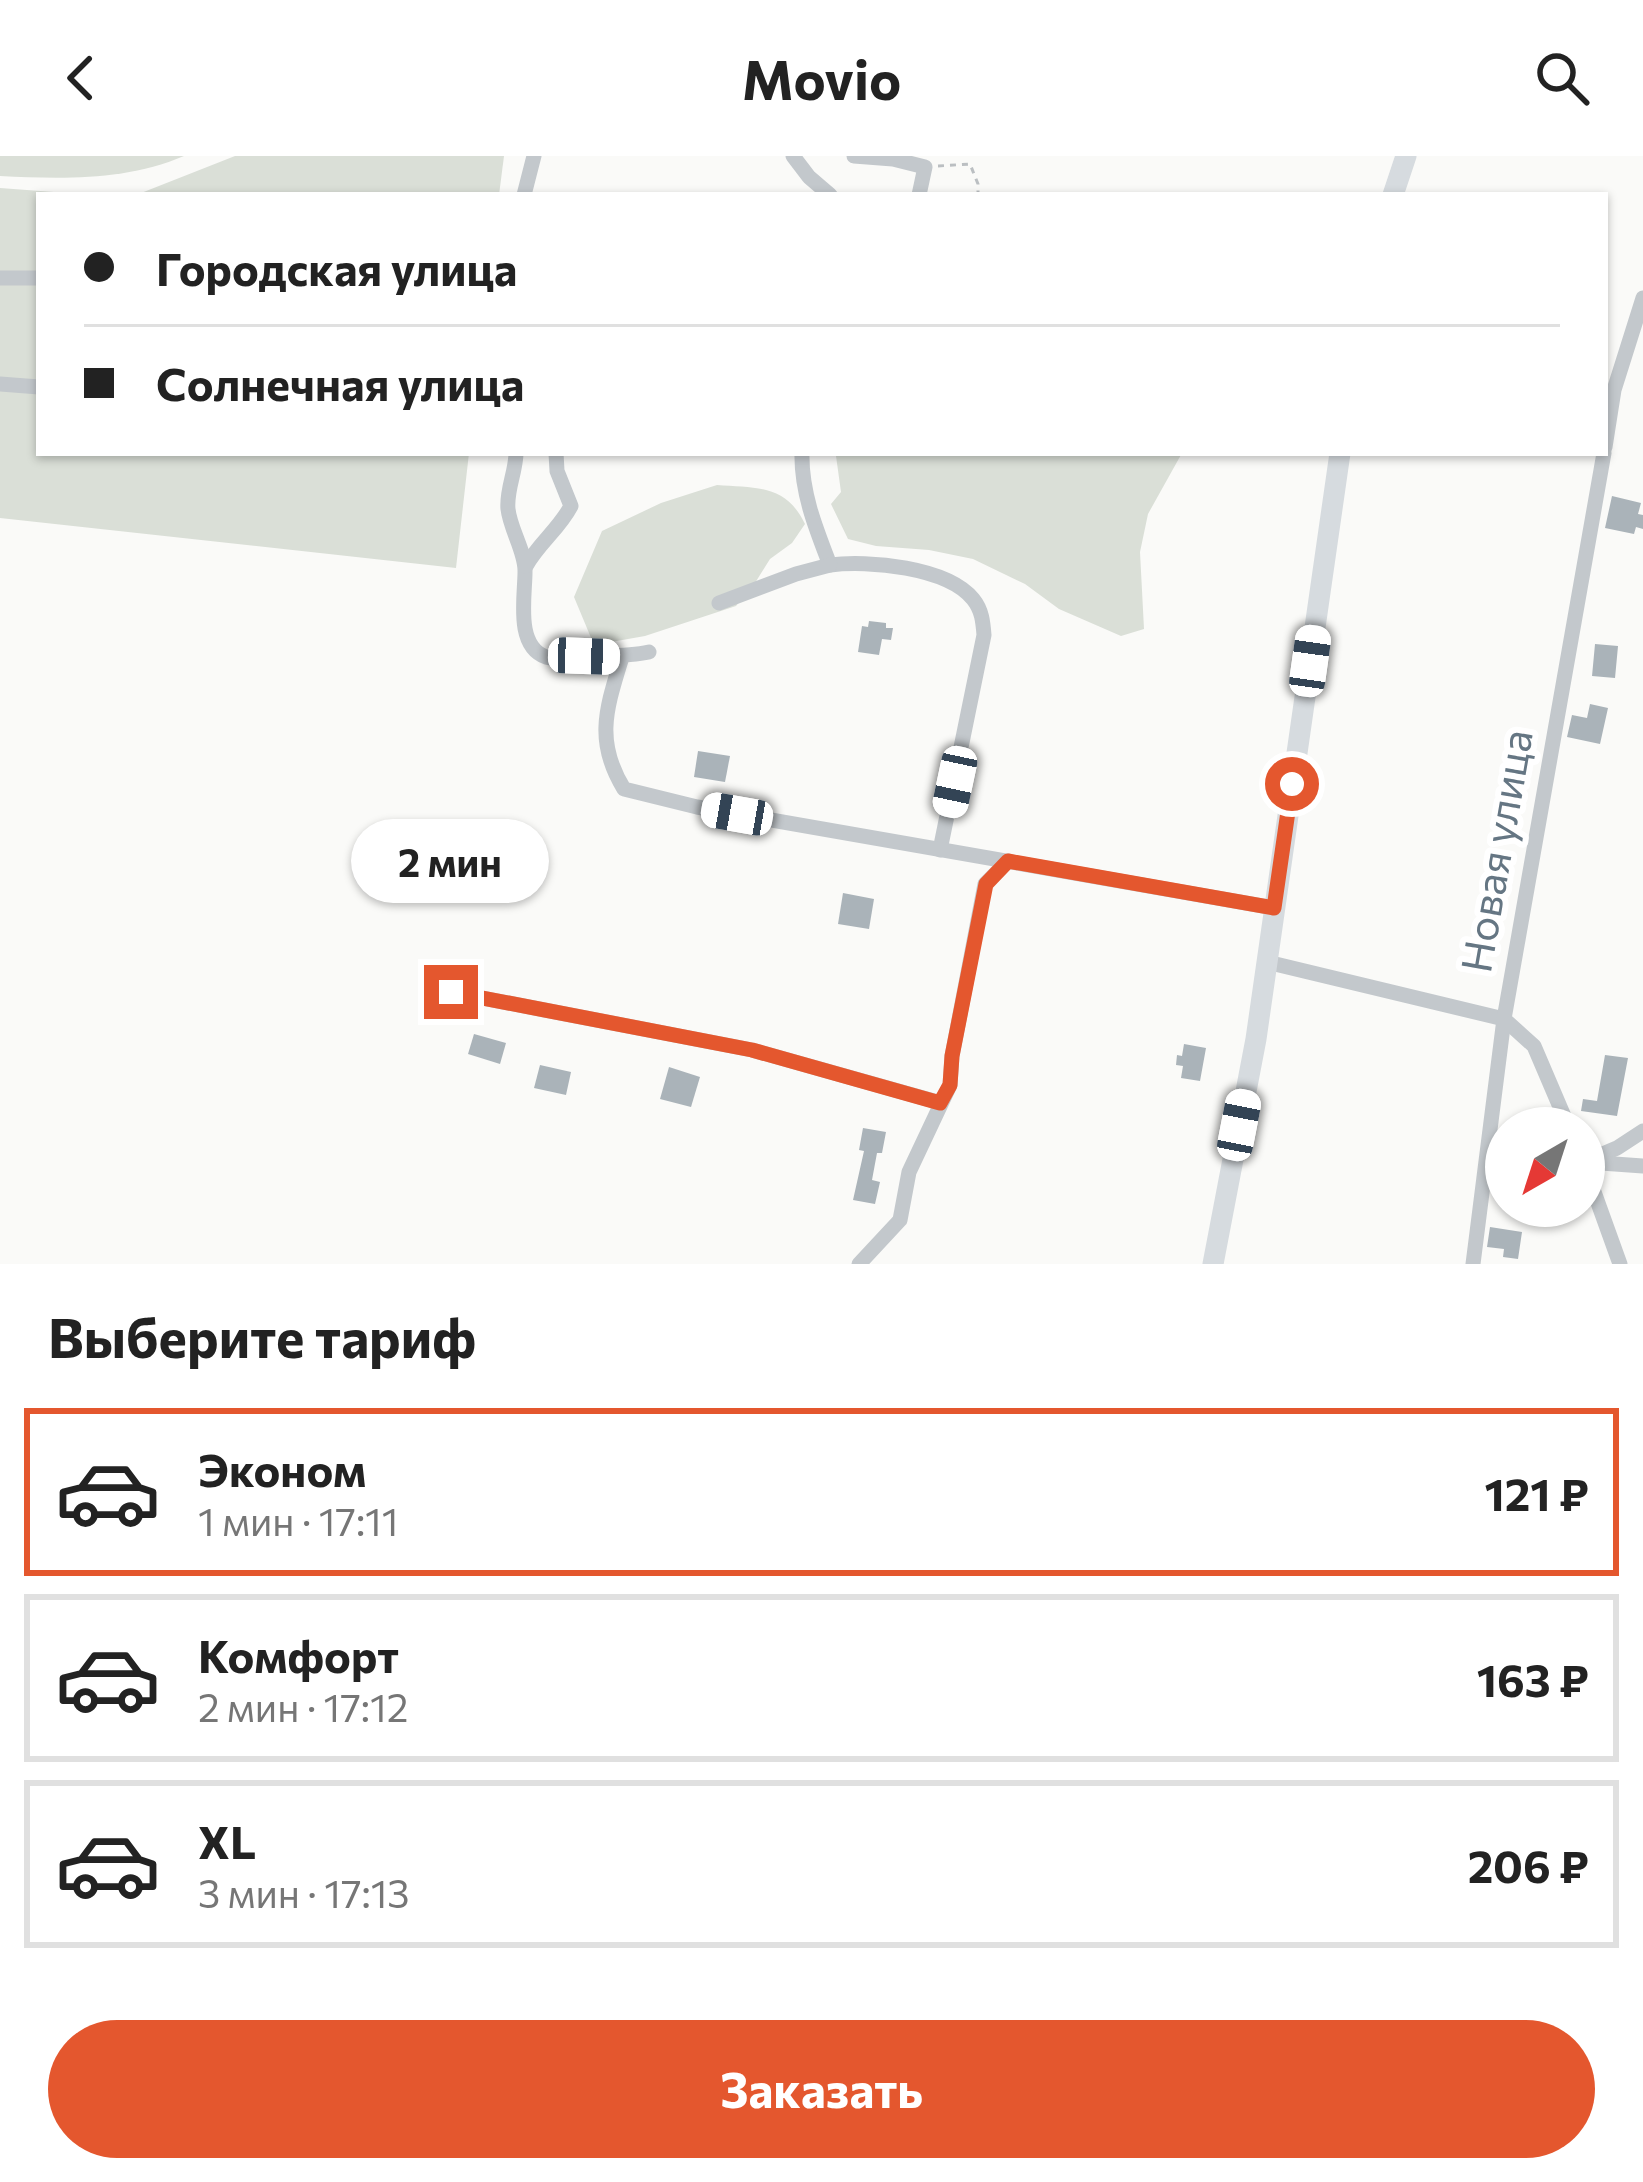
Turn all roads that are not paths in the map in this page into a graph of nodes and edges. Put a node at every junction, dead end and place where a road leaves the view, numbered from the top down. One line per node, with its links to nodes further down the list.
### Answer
1 (534, 156): 5 (street)
2 (794, 156): 6 (street)
3 (854, 156): 7 (street)
4 (1406, 156): 8 (main road)
5 (525, 192)
6 (826, 192)
7 (920, 192)
8 (1394, 192)
9 (0, 278): 10 (street)
10 (36, 278)
11 (1643, 298): 14 (street, Новая улица)
12 (0, 384): 13 (street)
13 (36, 387)
14 (1608, 430)
15 (516, 456): 21 (street)
16 (556, 456): 21 (street)
17 (802, 456): 20 (street)
18 (1340, 456): 27 (main road)
19 (1604, 456): 30 (street, Новая улица)
20 (830, 565): 22 (street); 25 (street)
21 (526, 566): 24 (street)
22 (719, 603)
23 (650, 652): 24 (street)
24 (622, 657): 25 (street)
25 (940, 850): 26 (street)
26 (1008, 861): 27 (street); 31 (street)
27 (1274, 908): 28 (main road)
28 (1267, 962): 30 (street); 39 (main road)
29 (451, 992): 31 (street)
30 (1504, 1019): 32 (street); 40 (street, Новая улица)
31 (940, 1103): 38 (street)
32 (1560, 1107)
33 (1643, 1131): 34 (street)
34 (1605, 1153)
35 (1605, 1164): 36 (street)
36 (1643, 1166)
37 (1605, 1222): 41 (street)
38 (859, 1264)
39 (1213, 1264)
40 (1473, 1264)
41 (1620, 1264)

